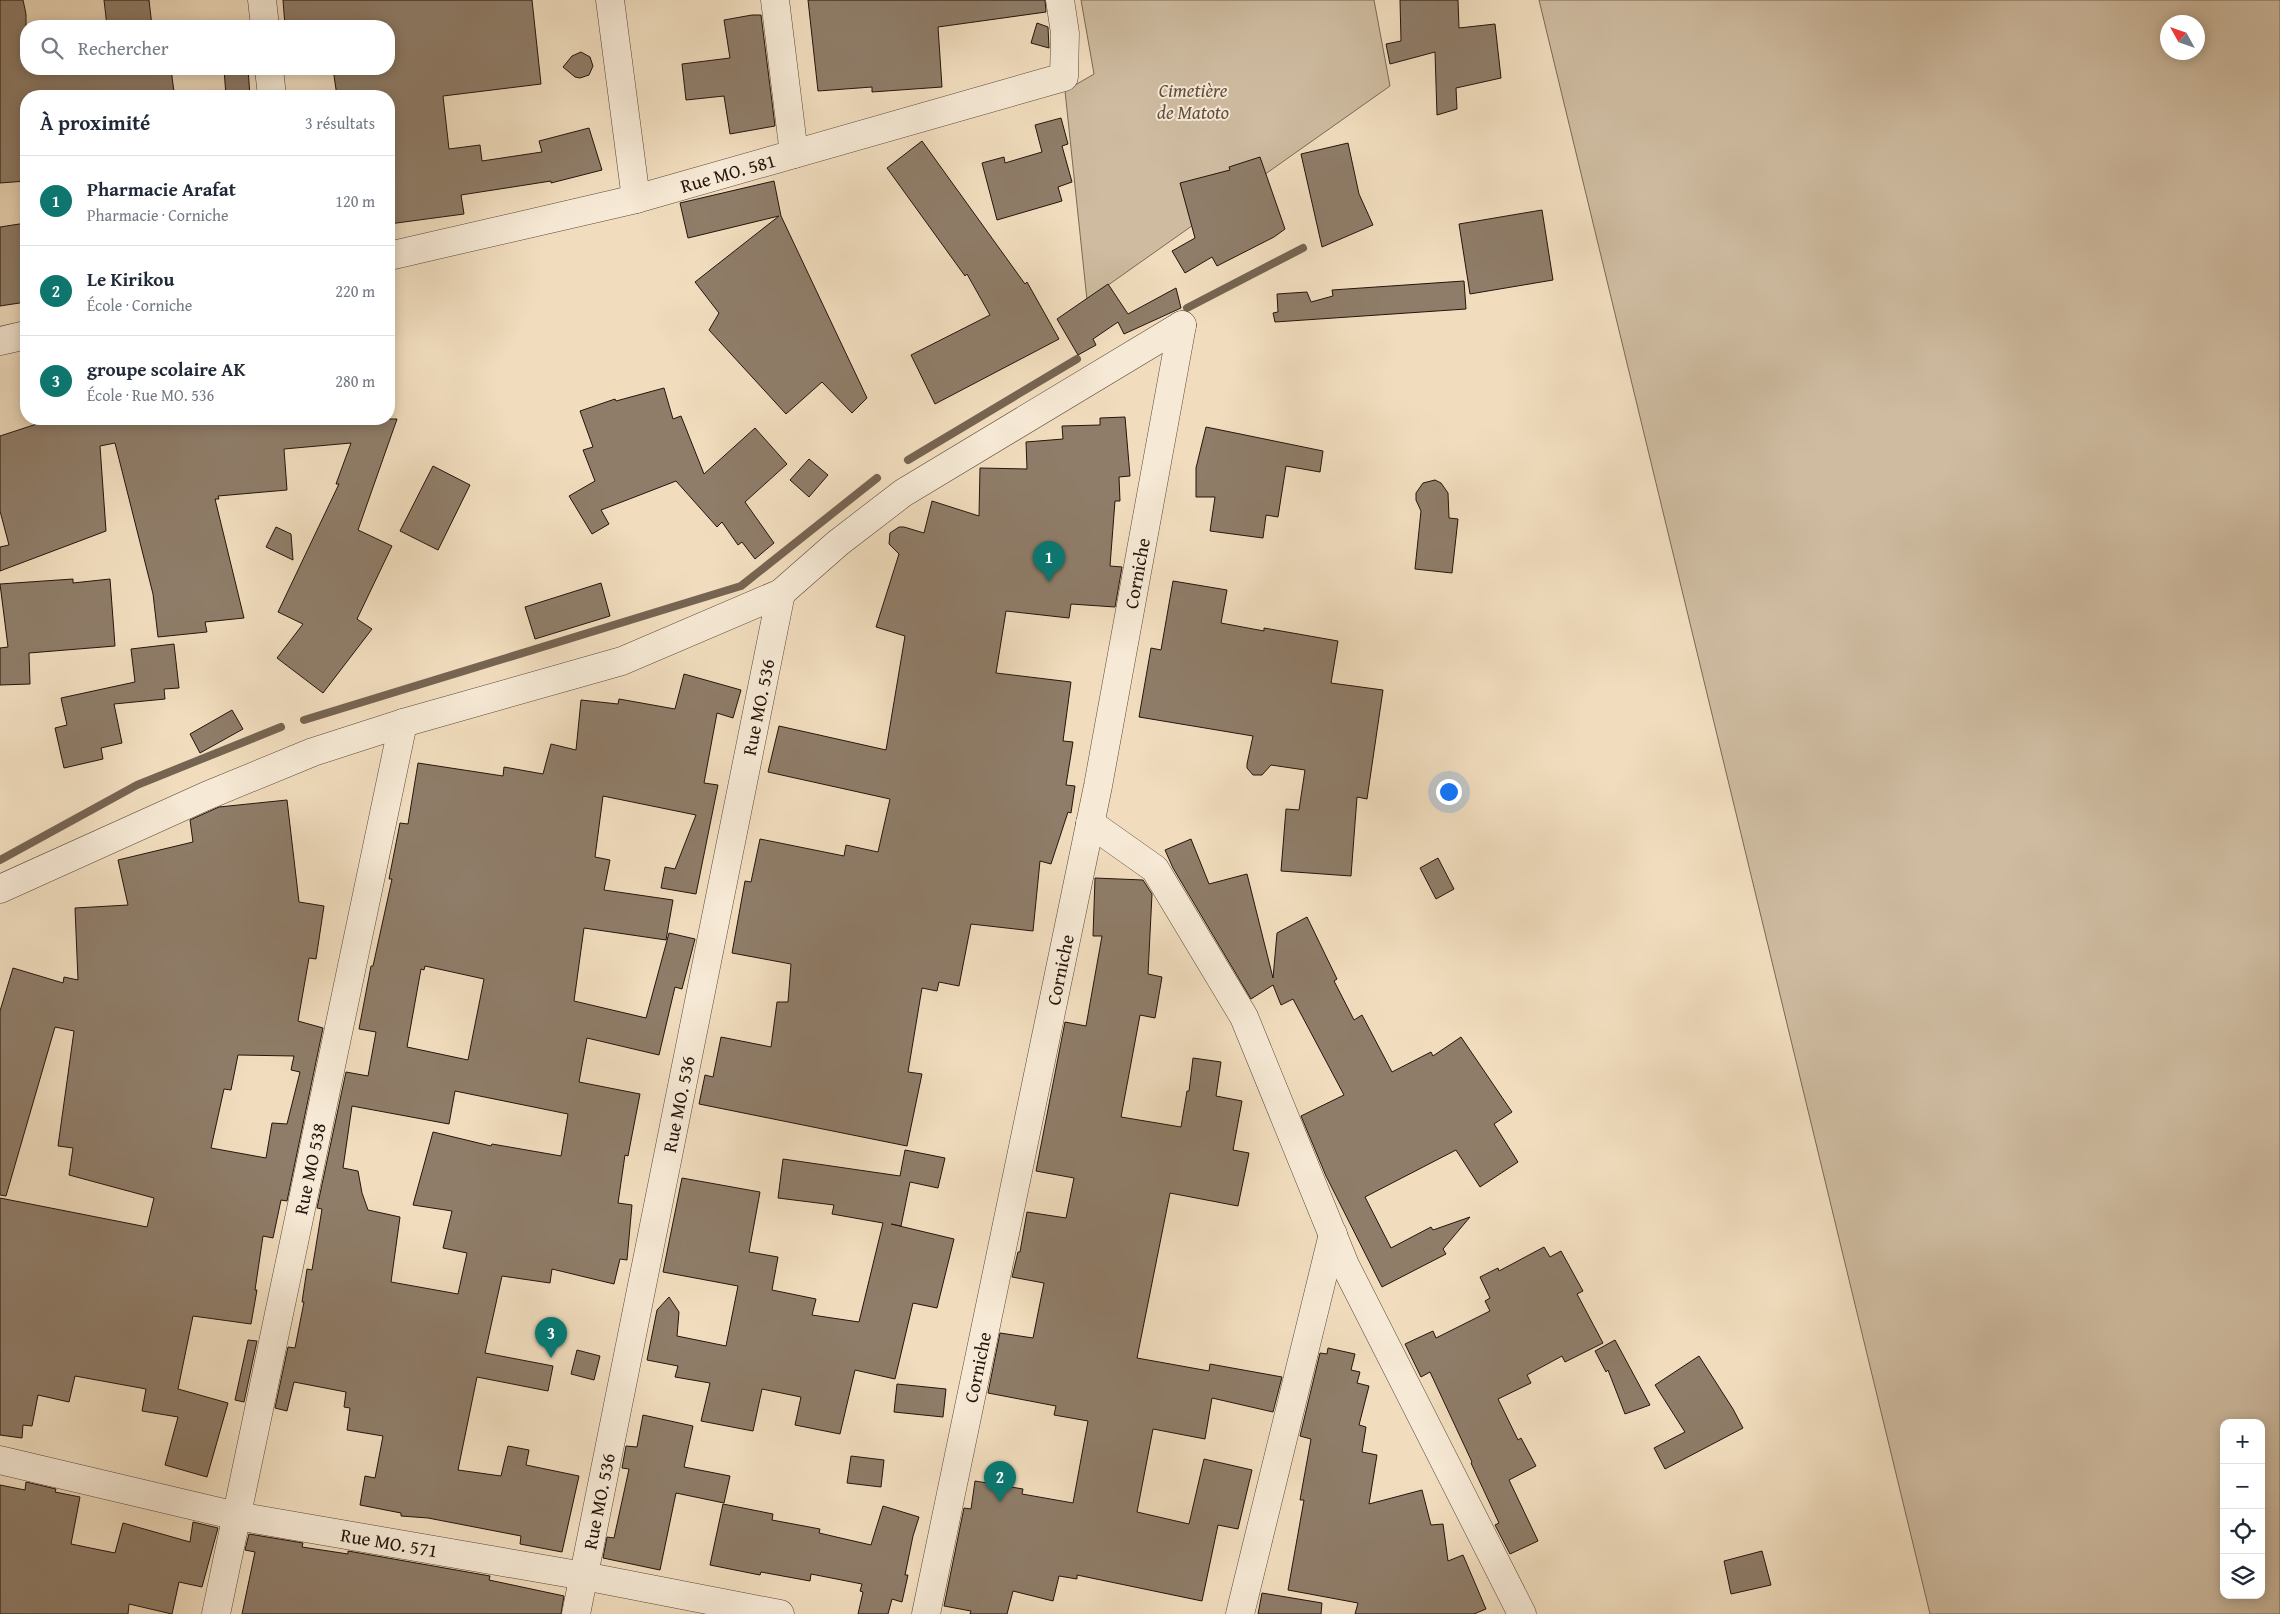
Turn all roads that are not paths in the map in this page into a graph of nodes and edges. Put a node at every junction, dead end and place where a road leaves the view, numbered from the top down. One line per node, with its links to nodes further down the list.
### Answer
1 (262, 0): 5 (street)
2 (610, 0): 9 (street)
3 (775, 0): 8 (street)
4 (1060, 0): 8 (street, Rue MO. 581)
5 (264, 20)
6 (270, 75): 7 (street)
7 (271, 90)
8 (794, 154): 9 (street, Rue MO. 581)
9 (636, 199): 10 (street, Rue MO. 581)
10 (395, 255)
11 (20, 336): 12 (street)
12 (0, 341)
13 (781, 593): 14 (street); 15 (street, Corniche); 20 (street, Rue MO. 536)
14 (403, 723): 16 (street); 19 (street, Rue MO 538)
15 (1090, 823): 17 (street); 24 (street, Corniche)
16 (0, 889)
17 (1333, 1234): 25 (street); 26 (street)
18 (0, 1460): 19 (street, Rue MO. 571)
19 (237, 1516): 20 (street, Rue MO. 571); 21 (street, Rue MO 538)
20 (584, 1576): 22 (street, Rue MO. 536); 23 (street, Rue MO. 571)
21 (216, 1614)
22 (576, 1614)
23 (780, 1614)
24 (926, 1614)
25 (1240, 1614)
26 (1522, 1614)

